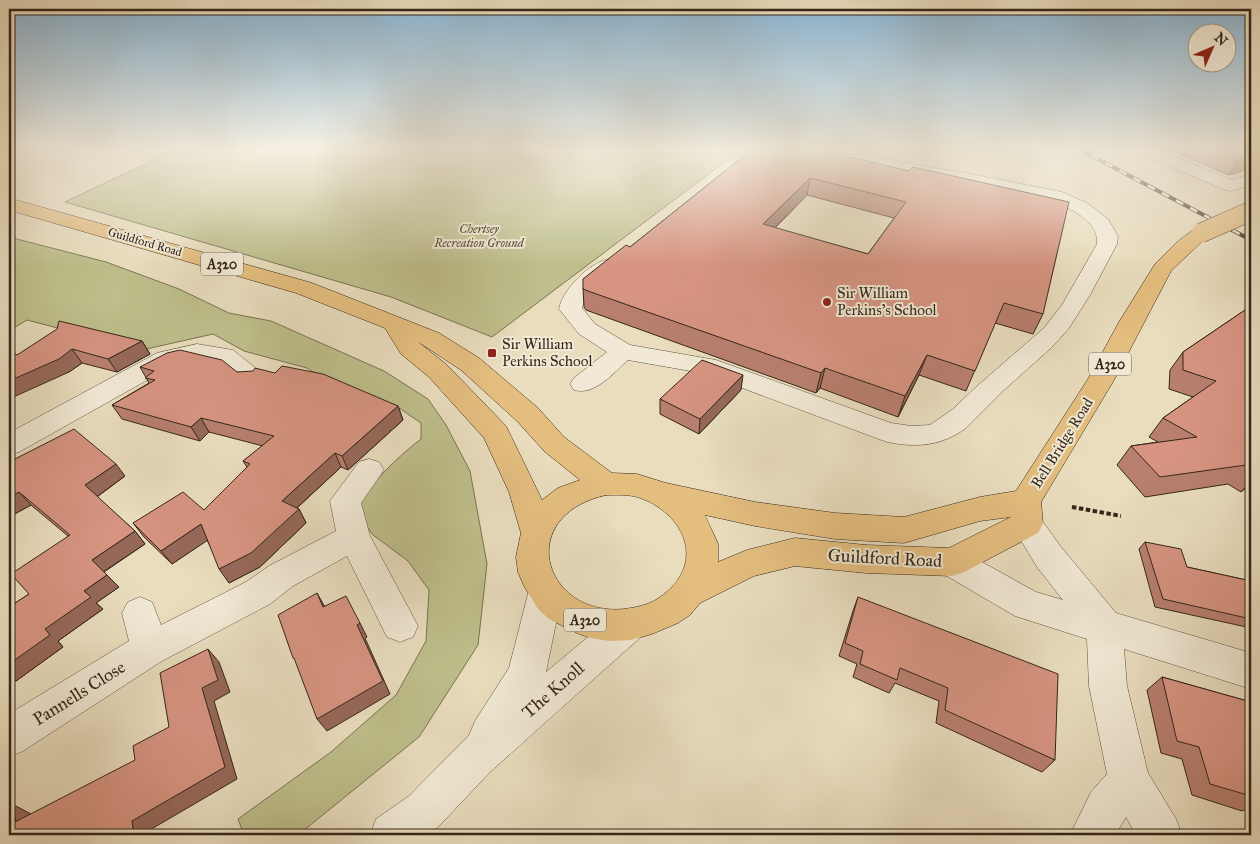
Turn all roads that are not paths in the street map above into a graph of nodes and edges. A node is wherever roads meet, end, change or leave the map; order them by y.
1 (1013, 187) edge
2 (9, 204) edge
3 (1251, 211) edge
4 (628, 250) edge
5 (392, 323) junction
6 (623, 351) junction
7 (250, 377) edge
8 (583, 384) dead end
9 (9, 445) edge
10 (369, 470) dead end
11 (606, 484) junction
12 (665, 495) junction
13 (1027, 513) junction
14 (904, 530) joint
15 (536, 532) junction
16 (354, 537) junction
17 (952, 562) junction
18 (689, 592) junction
19 (545, 594) junction
20 (140, 613) dead end
21 (630, 624) junction
22 (400, 626) dead end
23 (1104, 626) junction
24 (149, 649) junction
25 (1251, 671) edge
26 (9, 736) edge
27 (475, 757) junction
28 (1129, 781) junction
29 (392, 835) edge
30 (1092, 835) edge
31 (1160, 835) edge

1 - 6 street
2 - 5 main road, Guildford Road / A320
3 - 13 main road, Bell Bridge Road / A320, bridge
4 - 6 street
5 - 11 main road, Guildford Road / A320
5 - 15 main road, A320
6 - 8 street
7 - 9 street
10 - 16 street
11 - 12 main road, A320
11 - 15 main road, A320
12 - 14 main road, Guildford Road / A320
12 - 18 main road, A320
13 - 14 main road, Bell Bridge Road / A320
13 - 17 main road, A320
13 - 23 street
15 - 19 main road, A320
16 - 22 street
16 - 24 street, Pannells Close
17 - 18 main road, Guildford Road / A320
17 - 23 street, Guildford Road
18 - 21 main road, A320
19 - 21 main road, A320
19 - 27 street, The Knoll
20 - 24 street
21 - 27 street, The Knoll
23 - 25 street, Guildford Road
23 - 28 street
24 - 26 street, Pannells Close
27 - 29 street, The Knoll
28 - 30 street
28 - 31 street

